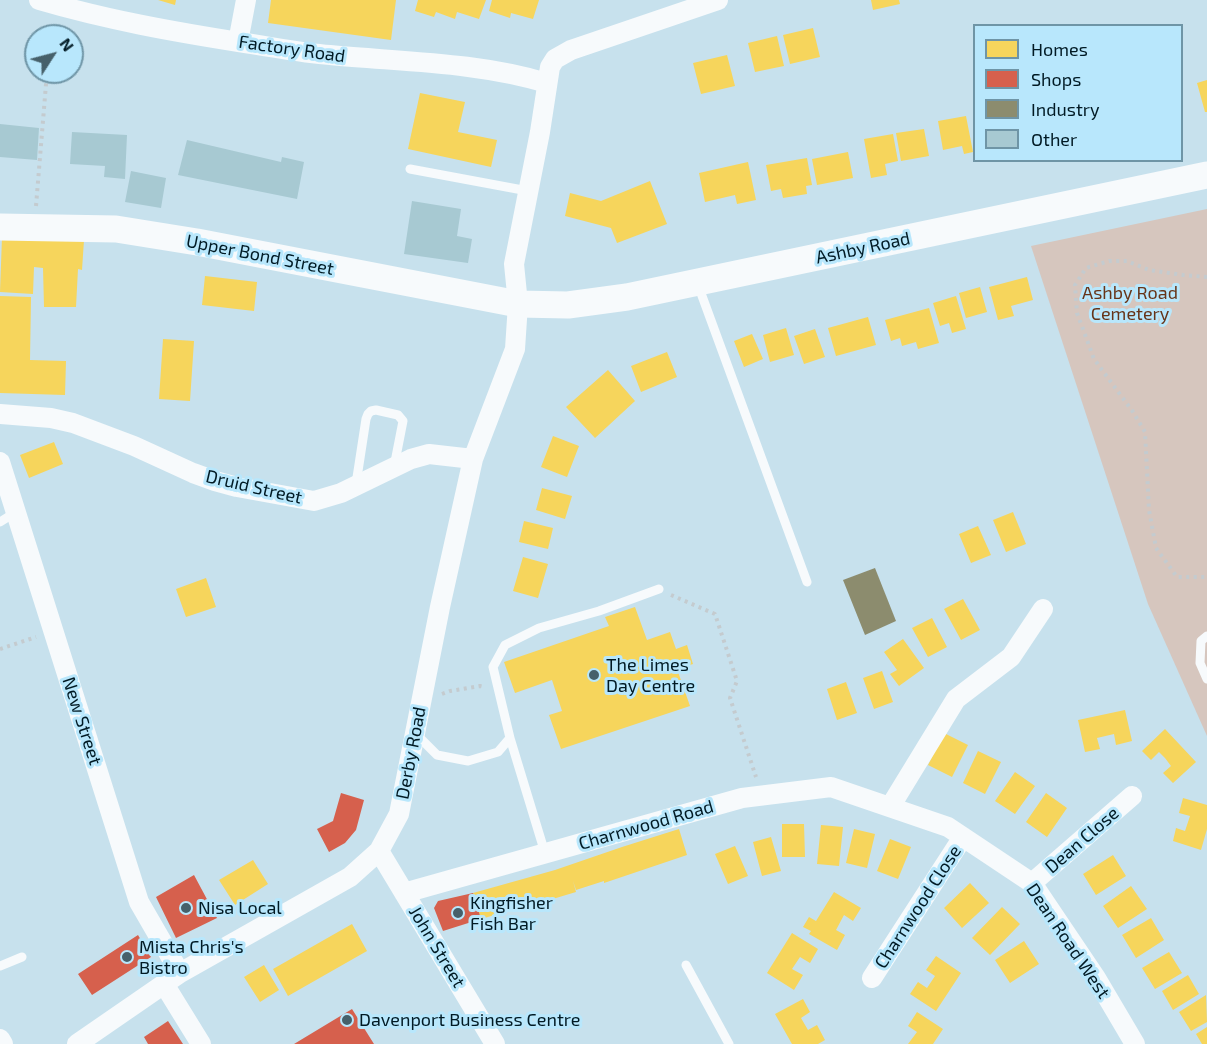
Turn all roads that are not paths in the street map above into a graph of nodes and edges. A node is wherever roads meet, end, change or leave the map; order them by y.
1 (39, 0) edge
2 (246, 0) edge
3 (718, 0) edge
4 (664, 9) edge
5 (238, 42) junction
6 (547, 83) junction
7 (410, 169) dead end
8 (1207, 175) edge
9 (528, 191) junction
10 (0, 227) edge
11 (697, 282) junction
12 (518, 304) junction
13 (0, 414) edge
14 (473, 459) junction
15 (0, 462) edge
16 (393, 468) junction
17 (356, 486) junction
18 (8, 517) edge
19 (807, 582) dead end
20 (659, 589) road end
21 (1043, 609) dead end
22 (1207, 636) edge
23 (1207, 679) edge
24 (415, 732) junction
25 (510, 738) junction
26 (1132, 796) dead end
27 (890, 807) junction
28 (963, 837) junction
29 (379, 851) junction
30 (545, 853) junction
31 (1032, 883) junction
32 (404, 893) junction
33 (22, 957) dead end
34 (686, 965) dead end
35 (0, 966) edge
36 (180, 973) junction
37 (872, 978) dead end
38 (164, 984) junction
39 (0, 1039) edge
40 (3, 1044) edge
41 (77, 1044) edge
42 (201, 1044) edge
43 (495, 1044) edge
44 (729, 1044) edge
45 (1135, 1044) edge

1 - 5 street, Factory Road
2 - 5 street
3 - 4 street, Derby Road
4 - 6 street, Derby Road
5 - 6 street, Factory Road
6 - 9 street, Derby Road
7 - 9 lane
8 - 11 main road, Ashby Road
9 - 12 street, Derby Road
10 - 12 main road, Upper Bond Street
11 - 12 main road, Ashby Road
11 - 19 lane
12 - 14 street, Derby Road
13 - 17 street, Druid Street
14 - 16 street, Druid Street
14 - 24 street, Derby Road
15 - 18 street, New Street
16 - 17 street, Druid Street
16 - 17 lane
18 - 36 street, New Street
20 - 25 lane
21 - 27 street
22 - 23 lane
24 - 25 lane
24 - 29 street, Derby Road
25 - 30 lane
26 - 31 street, Dean Close
27 - 28 street, Dean Road West
27 - 30 street, Charnwood Road
28 - 31 street, Dean Road West
28 - 37 street, Charnwood Close
29 - 32 street, John Street
29 - 36 street, Derby Road
30 - 32 street, Charnwood Road
31 - 45 street, Dean Road West
32 - 43 street, John Street
33 - 35 lane
34 - 44 lane
36 - 38 street, Derby Road
38 - 41 street, Derby Road
38 - 42 street
39 - 40 street

